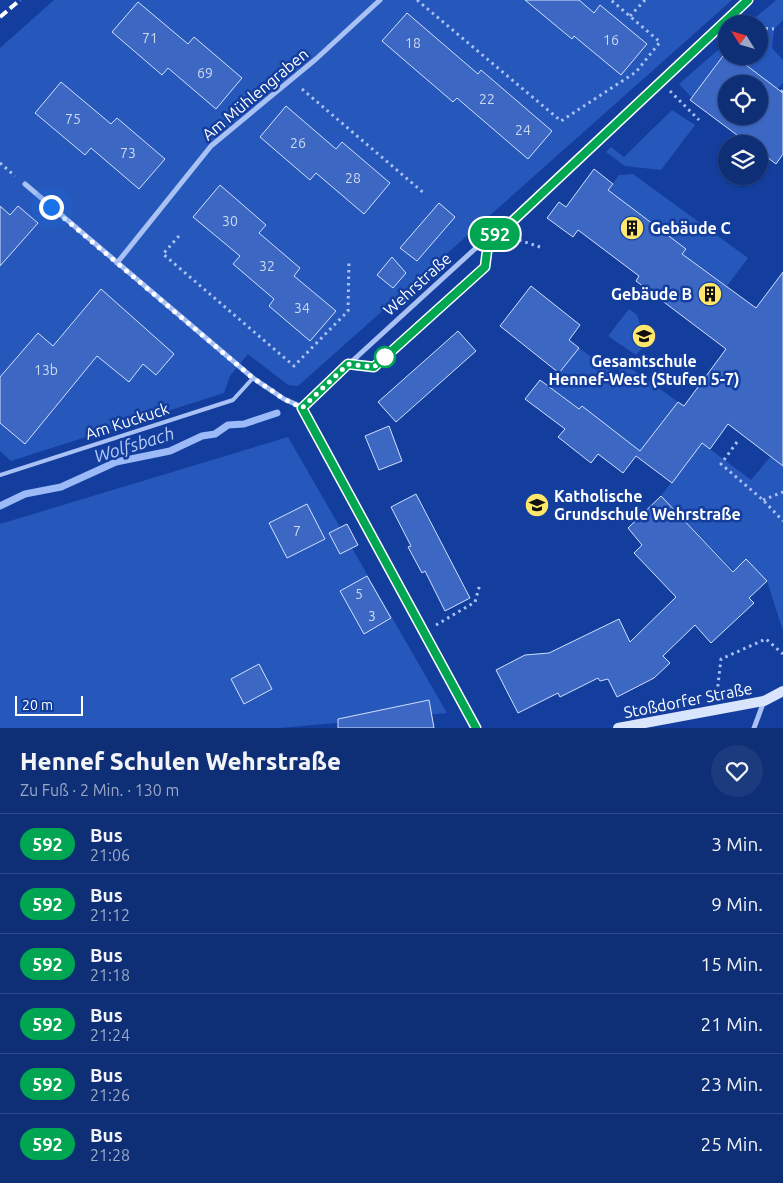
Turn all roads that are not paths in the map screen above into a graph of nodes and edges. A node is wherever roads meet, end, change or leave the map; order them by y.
1 (380, 0) edge
2 (748, 0) edge
3 (25, 184) road end
4 (489, 236) junction
5 (117, 263) junction
6 (348, 364) junction
7 (253, 378) junction
8 (302, 408) junction
9 (0, 475) edge
10 (783, 691) edge
11 (764, 701) junction
12 (476, 728) edge
13 (618, 728) edge
14 (754, 728) edge

1 - 5 street, Am Mühlengraben
2 - 4 street, Wehrstraße
3 - 5 street
4 - 6 street, Wehrstraße
4 - 6 lane
5 - 7 street
6 - 8 street, Wehrstraße
7 - 8 street
7 - 9 lane, Am Kuckuck
8 - 12 street
10 - 11 main road, Stoßdorfer Straße
11 - 13 main road, Stoßdorfer Straße
11 - 14 street

